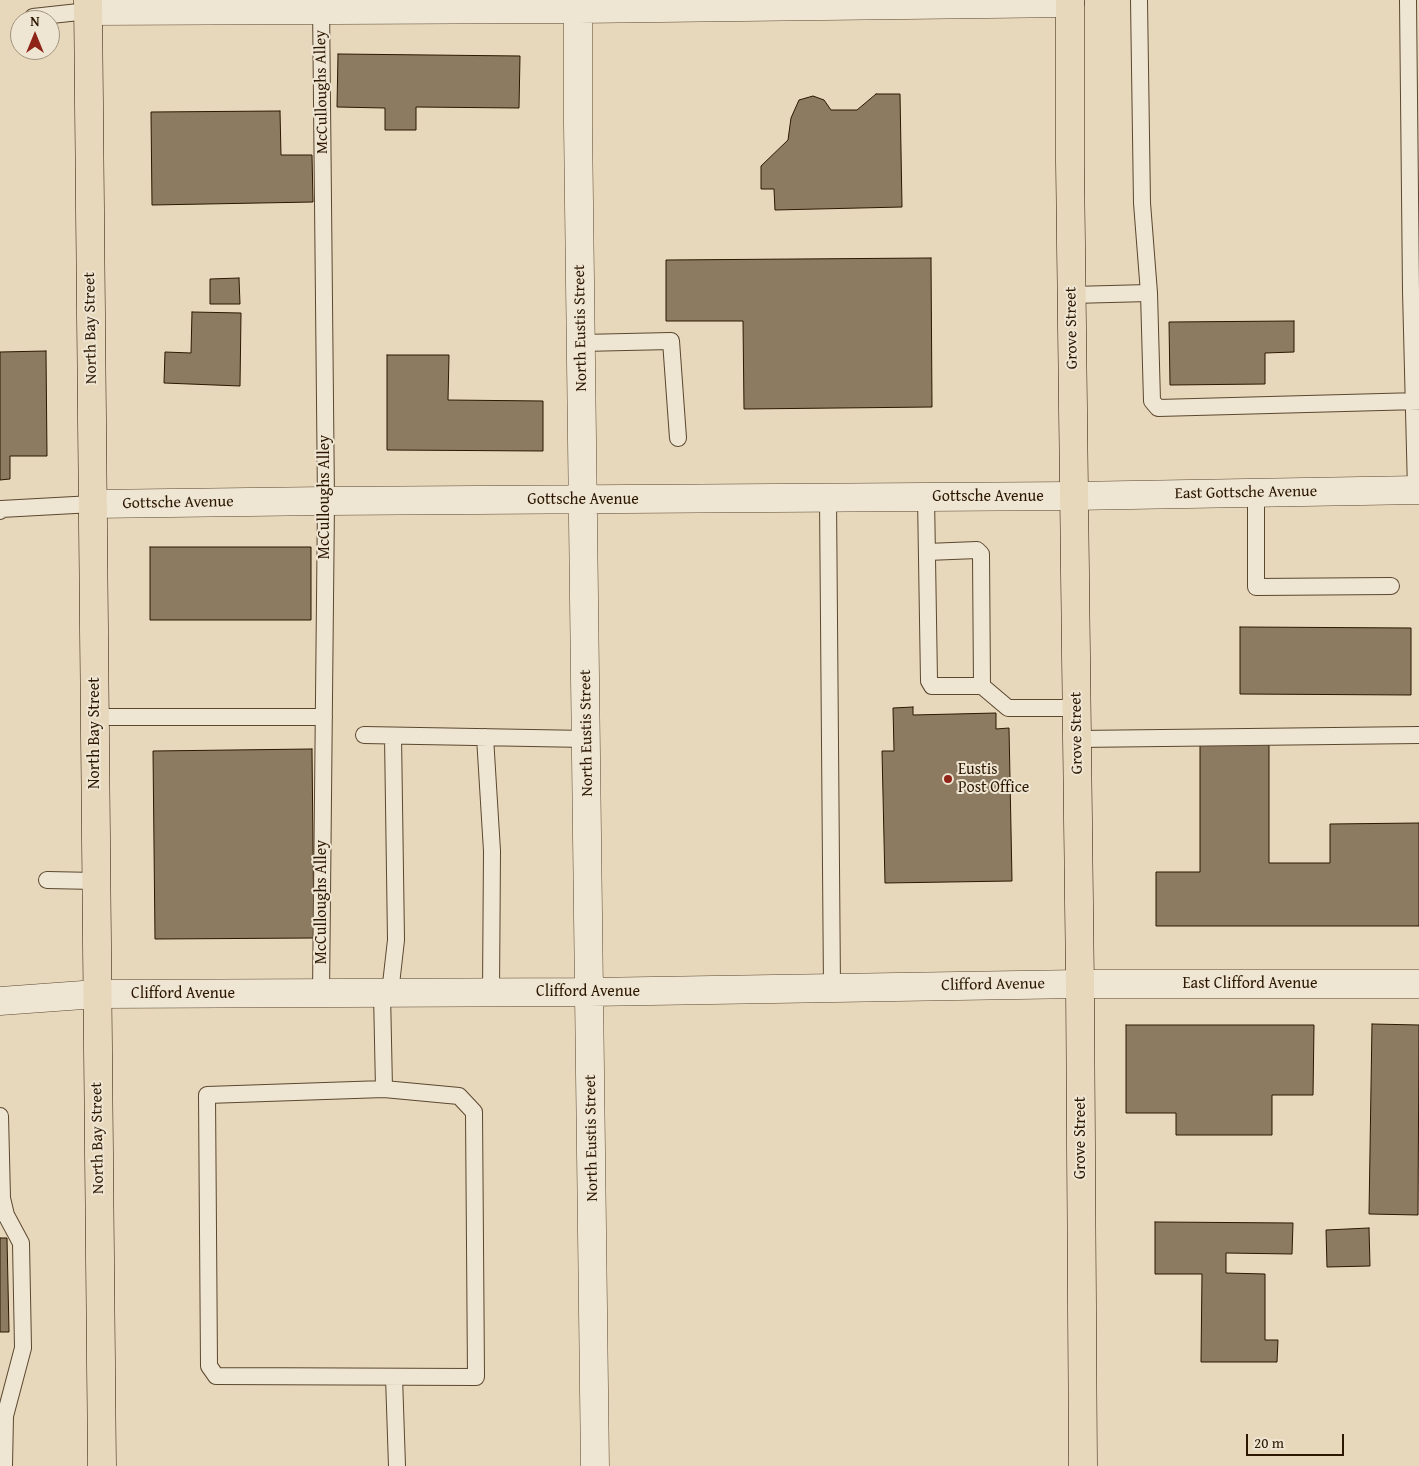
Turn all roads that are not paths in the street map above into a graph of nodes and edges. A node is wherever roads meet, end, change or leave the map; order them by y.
1 (1139, 0) edge
2 (1408, 0) edge
3 (1070, 2) edge
4 (321, 5) edge
5 (578, 5) edge
6 (88, 6) edge
7 (60, 12) edge
8 (1149, 293) junction
9 (1072, 295) junction
10 (581, 343) junction
11 (1416, 401) edge
12 (678, 438) dead end
13 (1418, 490) edge
14 (1256, 493) junction
15 (1073, 496) junction
16 (926, 497) junction
17 (828, 498) junction
18 (326, 500) junction
19 (584, 500) junction
20 (93, 504) junction
21 (0, 511) edge
22 (927, 552) junction
23 (1391, 586) dead end
24 (982, 686) junction
25 (1076, 708) junction
26 (324, 717) junction
27 (95, 718) junction
28 (364, 735) dead end
29 (1419, 735) edge
30 (393, 736) junction
31 (485, 738) junction
32 (587, 738) junction
33 (1077, 738) junction
34 (47, 880) dead end
35 (96, 881) junction
36 (1080, 984) junction
37 (1419, 984) edge
38 (832, 988) junction
39 (491, 992) junction
40 (590, 992) junction
41 (321, 993) junction
42 (386, 993) junction
43 (96, 994) junction
44 (0, 1001) edge
45 (384, 1089) junction
46 (0, 1116) edge
47 (394, 1377) junction
48 (4, 1466) edge
49 (102, 1466) edge
50 (397, 1466) edge
51 (595, 1466) edge
52 (1083, 1466) edge

1 - 8 lane
2 - 11 lane
3 - 5 street
3 - 9 main road, Grove Street
4 - 5 street
4 - 6 street
4 - 18 lane, McCulloughs Alley
5 - 10 street, North Eustis Street
6 - 7 lane
6 - 20 main road, North Bay Street
8 - 9 lane
8 - 11 lane
9 - 15 main road, Grove Street
10 - 12 lane
10 - 19 street, North Eustis Street
11 - 13 lane
13 - 14 street, East Gottsche Avenue
14 - 15 street, East Gottsche Avenue
14 - 23 lane
15 - 16 street, Gottsche Avenue
15 - 25 main road, Grove Street
16 - 17 street, Gottsche Avenue
16 - 22 lane
17 - 19 street, Gottsche Avenue
17 - 38 lane
18 - 19 street, Gottsche Avenue
18 - 20 street, Gottsche Avenue
18 - 26 lane, McCulloughs Alley
19 - 32 street, North Eustis Street
20 - 21 lane
20 - 27 main road, North Bay Street
22 - 24 lane
22 - 24 lane
24 - 25 lane
25 - 33 main road, Grove Street
26 - 27 lane
26 - 41 lane, McCulloughs Alley
27 - 35 main road, North Bay Street
28 - 30 lane
29 - 33 lane
30 - 31 lane
30 - 42 lane
31 - 32 lane
31 - 39 lane
32 - 40 street, North Eustis Street
33 - 36 main road, Grove Street
34 - 35 lane
35 - 43 main road, North Bay Street
36 - 37 street, East Clifford Avenue
36 - 38 street, Clifford Avenue
36 - 52 main road, Grove Street
38 - 40 street, Clifford Avenue
39 - 40 street, Clifford Avenue
39 - 42 street, Clifford Avenue
40 - 51 street, North Eustis Street
41 - 42 street, Clifford Avenue
41 - 43 street, Clifford Avenue
42 - 45 lane
43 - 44 street, Clifford Avenue
43 - 49 main road, North Bay Street
45 - 47 lane
45 - 47 lane
46 - 48 lane
47 - 50 lane

